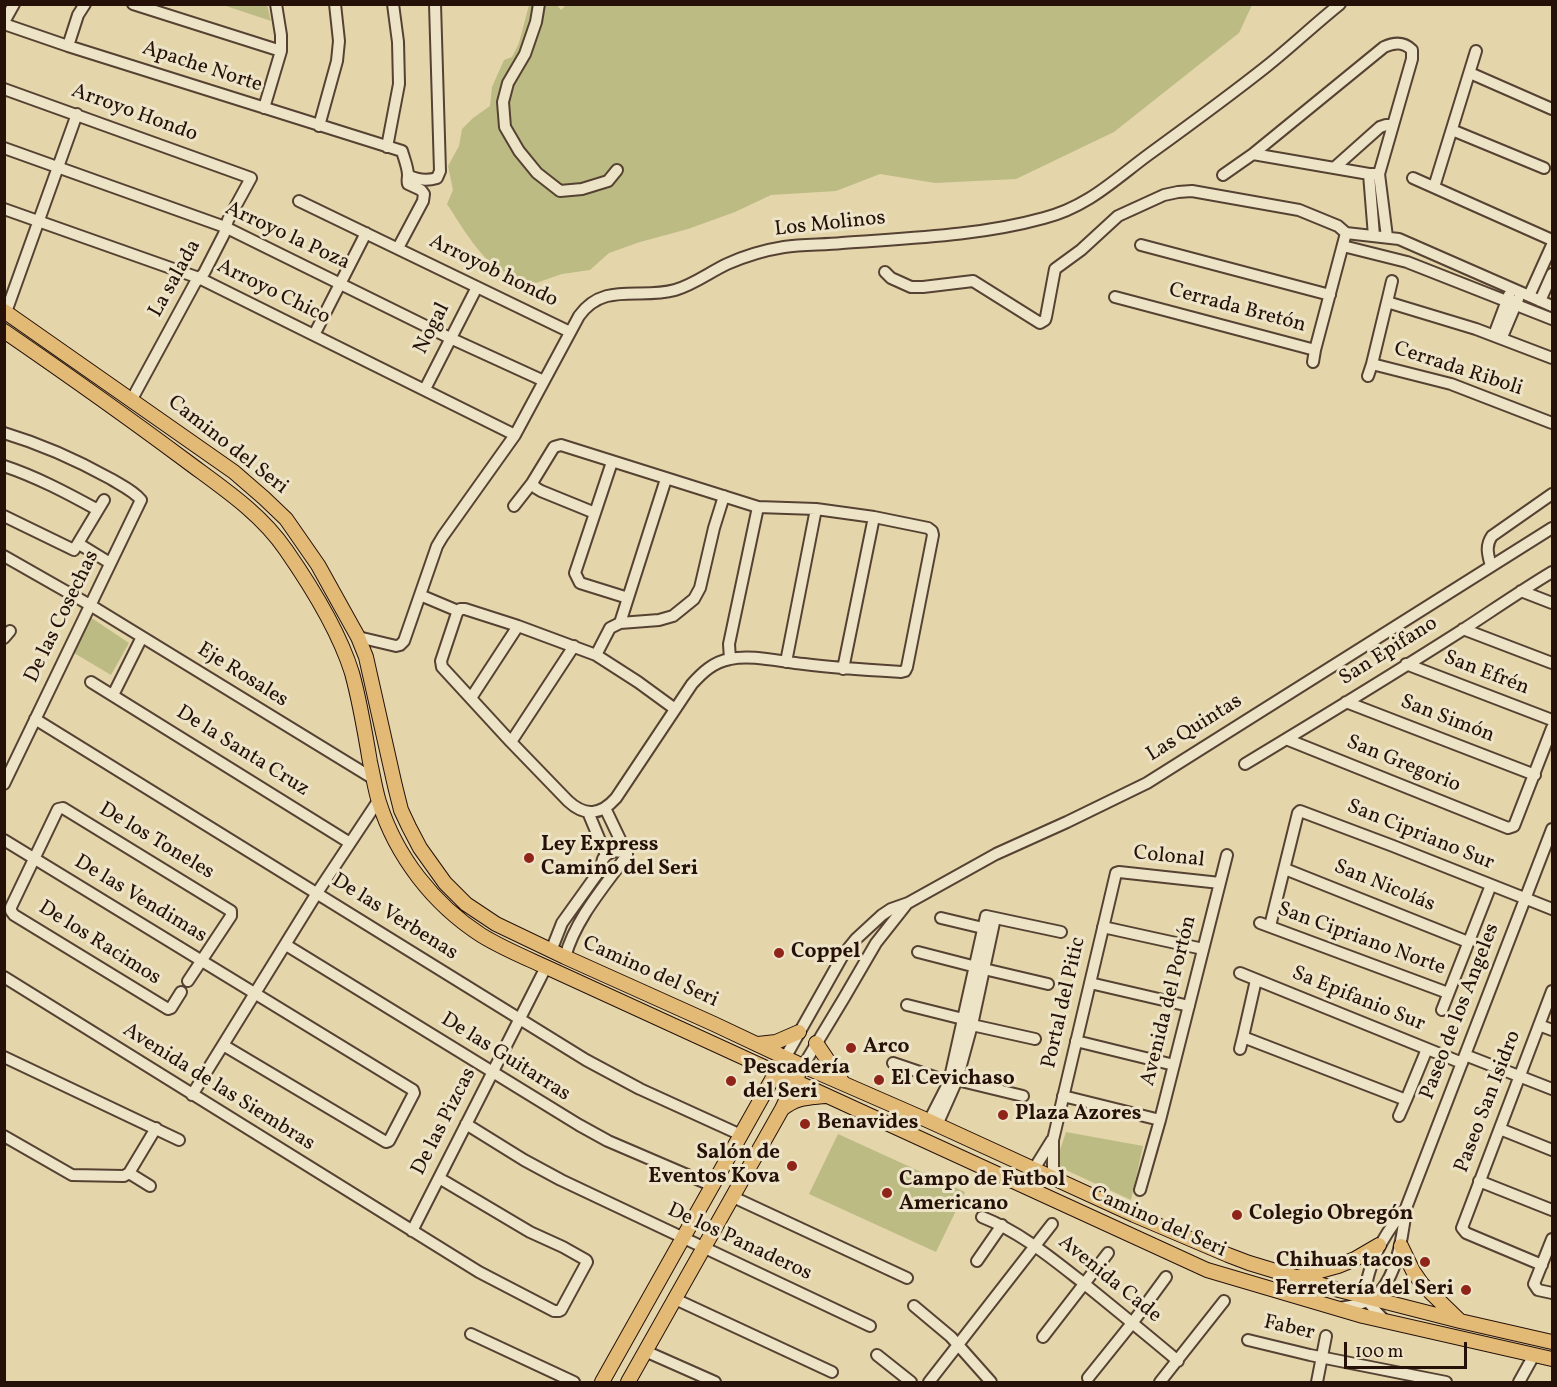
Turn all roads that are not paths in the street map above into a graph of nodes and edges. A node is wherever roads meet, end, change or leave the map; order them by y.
1 (14, 4) edge
2 (85, 4) edge
3 (133, 4) edge
4 (276, 4) edge
5 (334, 4) edge
6 (393, 4) edge
7 (435, 4) edge
8 (539, 4) edge
9 (1340, 4) edge
10 (150, 7) edge
11 (4, 23) edge
12 (68, 46) junction
13 (281, 51) junction
14 (1476, 51) dead end
15 (1470, 72) junction
16 (4, 89) edge
17 (264, 108) junction
18 (1552, 109) edge
19 (77, 114) junction
20 (1393, 125) junction
21 (319, 126) junction
22 (1452, 130) junction
23 (387, 147) junction
24 (4, 148) edge
25 (1253, 154) junction
26 (58, 167) junction
27 (1334, 168) junction
28 (1544, 168) dead end
29 (617, 170) dead end
30 (1374, 174) junction
31 (408, 175) junction
32 (1223, 175) dead end
33 (250, 177) joint
34 (1413, 178) dead end
35 (1434, 187) junction
36 (299, 201) dead end
37 (4, 209) edge
38 (38, 220) junction
39 (225, 227) junction
40 (366, 232) junction
41 (1346, 233) junction
42 (1374, 236) junction
43 (1390, 238) junction
44 (1552, 240) edge
45 (1141, 245) dead end
46 (1552, 245) edge
47 (1343, 246) junction
48 (398, 248) junction
49 (1389, 256) junction
50 (885, 272) dead end
51 (1552, 274) edge
52 (200, 278) junction
53 (1392, 281) dead end
54 (340, 284) junction
55 (477, 287) junction
56 (1520, 292) junction
57 (1330, 295) junction
58 (1115, 297) dead end
59 (1540, 301) junction
60 (1387, 302) junction
61 (1511, 302) junction
62 (1552, 306) edge
63 (5, 311) edge
64 (1552, 319) edge
65 (4, 331) edge
66 (570, 332) junction
67 (314, 335) junction
68 (1498, 336) junction
69 (450, 338) junction
70 (1315, 350) junction
71 (1552, 358) edge
72 (1313, 362) dead end
73 (1372, 364) junction
74 (1368, 376) dead end
75 (544, 381) junction
76 (424, 389) junction
77 (132, 399) junction
78 (1552, 423) edge
79 (4, 433) edge
80 (515, 435) junction
81 (612, 462) junction
82 (4, 466) edge
83 (666, 479) junction
84 (532, 483) junction
85 (1552, 494) edge
86 (724, 496) junction
87 (104, 500) dead end
88 (514, 506) dead end
89 (758, 507) junction
90 (816, 509) junction
91 (98, 510) junction
92 (595, 513) junction
93 (4, 516) edge
94 (874, 517) junction
95 (1552, 528) edge
96 (79, 544) junction
97 (4, 556) edge
98 (110, 563) junction
99 (1491, 566) junction
100 (1552, 572) edge
101 (1521, 591) junction
102 (420, 595) junction
103 (628, 598) junction
104 (1552, 603) edge
105 (90, 605) junction
106 (458, 611) junction
107 (621, 623) junction
108 (518, 626) junction
109 (1463, 629) junction
110 (142, 637) junction
111 (358, 638) junction
112 (574, 646) junction
113 (596, 655) junction
114 (729, 659) junction
115 (786, 662) junction
116 (1552, 663) edge
117 (1406, 664) junction
118 (843, 669) junction
119 (91, 682) dead end
120 (113, 695) junction
121 (471, 698) junction
122 (1346, 702) junction
123 (675, 709) junction
124 (35, 718) junction
125 (1552, 720) edge
126 (1552, 728) edge
127 (1286, 739) junction
128 (511, 742) junction
129 (1245, 764) dead end
130 (1534, 775) junction
131 (374, 779) junction
132 (4, 783) edge
133 (378, 801) junction
134 (605, 808) junction
135 (588, 812) junction
136 (1552, 829) edge
137 (4, 840) edge
138 (350, 843) junction
139 (606, 855) junction
140 (627, 855) junction
141 (1227, 855) dead end
142 (35, 858) junction
143 (1284, 869) junction
144 (600, 870) junction
145 (1115, 874) joint
146 (610, 878) junction
147 (1220, 883) junction
148 (1491, 885) junction
149 (317, 893) junction
150 (1526, 899) junction
151 (908, 903) junction
152 (575, 904) junction
153 (1552, 909) edge
154 (586, 911) junction
155 (991, 917) junction
156 (941, 918) dead end
157 (1103, 927) junction
158 (983, 928) junction
159 (1061, 932) dead end
160 (1468, 942) junction
161 (286, 945) junction
162 (1203, 949) junction
163 (551, 951) junction
164 (918, 952) dead end
165 (565, 957) junction
166 (202, 960) junction
167 (546, 968) junction
168 (979, 968) junction
169 (1240, 973) dead end
170 (4, 977) edge
171 (1256, 980) junction
172 (188, 981) dead end
173 (1090, 983) junction
174 (1048, 984) dead end
175 (1552, 991) edge
176 (181, 992) dead end
177 (1448, 993) junction
178 (255, 994) junction
179 (907, 1005) dead end
180 (1189, 1006) junction
181 (1442, 1010) dead end
182 (520, 1019) junction
183 (968, 1022) junction
184 (1539, 1025) junction
185 (1552, 1030) edge
186 (799, 1032) junction
187 (1242, 1037) junction
188 (1035, 1039) dead end
189 (1076, 1041) junction
190 (816, 1043) junction
191 (756, 1044) junction
192 (223, 1045) junction
193 (1240, 1049) dead end
194 (1427, 1049) junction
195 (4, 1057) edge
196 (785, 1058) junction
197 (1463, 1059) junction
198 (893, 1063) dead end
199 (1174, 1065) junction
200 (803, 1066) junction
201 (492, 1073) junction
202 (776, 1073) junction
203 (1519, 1076) junction
204 (795, 1081) junction
205 (953, 1081) junction
206 (844, 1084) junction
207 (1552, 1089) edge
208 (192, 1095) junction
209 (827, 1096) junction
210 (1023, 1096) dead end
211 (1063, 1096) junction
212 (1406, 1101) junction
213 (782, 1109) junction
214 (1399, 1116) dead end
215 (1160, 1120) junction
216 (933, 1123) junction
217 (466, 1124) junction
218 (156, 1128) junction
219 (1500, 1129) junction
220 (741, 1135) junction
221 (4, 1136) edge
222 (179, 1140) dead end
223 (1053, 1140) junction
224 (1552, 1150) edge
225 (1034, 1169) junction
226 (129, 1173) junction
227 (439, 1178) junction
228 (1053, 1178) junction
229 (1479, 1181) junction
230 (150, 1186) dead end
231 (713, 1186) junction
232 (1140, 1190) dead end
233 (733, 1197) junction
234 (1406, 1208) junction
235 (1552, 1210) edge
236 (982, 1217) dead end
237 (1052, 1224) dead end
238 (1002, 1225) junction
239 (1389, 1229) junction
240 (412, 1231) junction
241 (684, 1238) junction
242 (1552, 1239) edge
243 (1402, 1240) junction
244 (1379, 1245) junction
245 (1036, 1246) junction
246 (703, 1248) junction
247 (1108, 1253) dead end
248 (977, 1261) dead end
249 (1542, 1265) junction
250 (1166, 1277) dead end
251 (1297, 1277) junction
252 (907, 1278) dead end
253 (1084, 1284) junction
254 (1552, 1293) edge
255 (1369, 1298) junction
256 (675, 1299) junction
257 (1224, 1301) dead end
258 (914, 1306) dead end
259 (1337, 1309) junction
260 (1460, 1321) junction
261 (1133, 1322) junction
262 (1386, 1322) junction
263 (870, 1326) dead end
264 (471, 1334) dead end
265 (1326, 1336) dead end
266 (1043, 1337) dead end
267 (1248, 1340) dead end
268 (1552, 1342) edge
269 (957, 1345) junction
270 (645, 1351) junction
271 (877, 1355) dead end
272 (1534, 1355) junction
273 (1322, 1357) junction
274 (1552, 1359) edge
275 (1178, 1361) junction
276 (832, 1372) dead end
277 (1088, 1378) dead end
278 (574, 1383) edge
279 (602, 1383) edge
280 (628, 1383) edge
281 (715, 1383) edge
282 (911, 1383) edge
283 (929, 1383) edge
284 (991, 1383) edge
285 (1160, 1383) edge
286 (1317, 1383) edge
287 (1446, 1383) edge
288 (1520, 1383) edge

1 - 11 street
2 - 12 street
3 - 10 street
4 - 13 street
5 - 21 street
6 - 23 street
7 - 31 street
8 - 29 street
9 - 66 street, Los Molinos
10 - 13 street
11 - 12 street, Apache Norte
12 - 17 street, Apache Norte
13 - 17 street
14 - 15 street
15 - 18 street
15 - 22 street
16 - 19 street, Arroyo Hondo
17 - 21 street, Apache Norte
19 - 26 street
19 - 33 street, Arroyo Hondo
20 - 25 street
20 - 27 street
20 - 30 street
21 - 23 street, Apache Norte
22 - 28 street
22 - 35 street
23 - 31 street
24 - 26 street, Arroyo la Poza
25 - 27 street
25 - 32 street
26 - 38 street
26 - 39 street, Arroyo la Poza
27 - 30 street
30 - 42 street
30 - 43 street
31 - 48 street
33 - 39 street, La salada
34 - 35 street
35 - 44 street
36 - 40 street
37 - 38 street, Arroyo Chico
38 - 52 street, Arroyo Chico
38 - 63 street
39 - 52 street, La salada
39 - 54 street, Arroyo la Poza
40 - 48 street
40 - 54 street
41 - 42 street
41 - 47 street, Cerrada Bretón
41 - 50 street
42 - 43 street
43 - 49 street
43 - 56 street
45 - 57 street
46 - 56 street
47 - 49 street
47 - 57 street, Cerrada Bretón
48 - 55 street, Arroyob hondo
49 - 61 street
51 - 59 street
52 - 67 street, Arroyo Chico
52 - 77 street, La salada
53 - 60 street
54 - 67 street
54 - 69 street, Arroyo la Poza
55 - 66 street, Arroyob hondo
55 - 69 street, Nogal
56 - 59 street
56 - 61 street
57 - 70 street, Cerrada Bretón
58 - 70 street, Cerrada Bretón
59 - 62 street
60 - 68 street, Cerrada Riboli
60 - 73 street, Cerrada Riboli
61 - 64 street
61 - 68 street
63 - 77 main road, Camino del Seri
65 - 131 main road, Camino del Seri
66 - 75 street, Los Molinos
67 - 76 street, Arroyo Chico
68 - 71 street, Cerrada Riboli
69 - 75 street, Arroyo la Poza
69 - 76 street, Nogal
70 - 72 street
73 - 74 street
73 - 78 street, Cerrada Riboli
75 - 80 street, Los Molinos
76 - 80 street, Arroyo Chico
77 - 111 main road, Camino del Seri
79 - 98 street, De las Cosechas
80 - 102 street, Los Molinos
81 - 83 street
81 - 84 street
81 - 92 street
82 - 91 street
83 - 86 street
83 - 103 street
84 - 88 street
84 - 92 street
85 - 99 street
86 - 89 street
86 - 107 street
87 - 91 street
89 - 90 street
89 - 114 street
90 - 94 street
90 - 115 street
91 - 96 street
92 - 103 street
93 - 96 street
94 - 118 street
94 - 118 street
95 - 99 street, Las Quintas
96 - 98 street
97 - 105 street, Eje Rosales
98 - 105 street, De las Cosechas
99 - 151 street, Las Quintas
100 - 101 street, San Epifano
101 - 104 street
101 - 109 street, San Epifano
102 - 106 street
102 - 111 street, Los Molinos
103 - 107 street
105 - 110 street, Eje Rosales
105 - 124 street, De las Cosechas
106 - 108 street
106 - 121 street
107 - 113 street
108 - 112 street
108 - 121 street
109 - 116 street
109 - 117 street, San Epifano
110 - 120 street
110 - 131 street, Eje Rosales
111 - 163 main road, Camino del Seri
112 - 113 street
112 - 128 street
113 - 123 street
114 - 115 street
114 - 123 street
115 - 118 street
117 - 122 street, San Epifano
117 - 125 street, San Efrén
119 - 120 street, De la Santa Cruz
120 - 138 street, De la Santa Cruz
121 - 128 street
122 - 127 street, San Epifano
122 - 130 street, San Simón
123 - 134 street
124 - 132 street, De las Cosechas
124 - 149 street, De las Verbenas
126 - 130 street
127 - 129 street, San Epifano
127 - 130 street, San Gregorio
128 - 135 street
131 - 133 main road, Camino del Seri
133 - 138 street
133 - 167 main road, Camino del Seri
134 - 135 street
134 - 140 street
135 - 139 street
136 - 150 street, Paseo de los Angeles
137 - 142 street, De las Vendimas
138 - 149 street
139 - 140 street
139 - 144 street
140 - 146 street
141 - 147 street, Avenida del Portón
142 - 166 street, De las Vendimas
142 - 166 street, De los Toneles
142 - 176 street, De los Racimos
143 - 148 street, San Cipriano Sur
143 - 160 street, San Nicolás
143 - 177 street, San Cipriano Norte
144 - 146 street
144 - 152 street
145 - 147 street, Colonal
145 - 157 street, Portal del Pitic
146 - 154 street
147 - 162 street, Avenida del Portón
148 - 150 street, San Cipriano Sur
148 - 160 street
149 - 161 street
149 - 182 street, De las Verbenas
150 - 153 street, San Cipriano Sur
150 - 197 street, Paseo de los Angeles
151 - 186 street, Las Quintas
151 - 190 street, Las Quintas
152 - 154 street
152 - 163 street
154 - 165 street
155 - 158 street
155 - 159 street
155 - 168 street
156 - 158 street
157 - 162 street
157 - 173 street, Portal del Pitic
158 - 168 street
160 - 177 street
161 - 178 street
161 - 201 street, De las Guitarras
162 - 180 street, Avenida del Portón
163 - 165 main road, Camino del Seri
164 - 168 street
165 - 191 main road, Camino del Seri
166 - 172 street, De los Racimos
166 - 178 street, De las Vendimas
167 - 182 street, De las Pizcas
167 - 202 main road, Camino del Seri
168 - 174 street
168 - 183 street
169 - 171 street, Sa Epifanio Sur
170 - 208 street, Avenida de las Siembras
171 - 187 street
171 - 194 street, Sa Epifanio Sur
173 - 180 street
173 - 189 street, Portal del Pitic
175 - 184 street, Paseo San Isidro
177 - 181 street
178 - 192 street
178 - 192 street
179 - 183 street
180 - 199 street, Avenida del Portón
182 - 201 street, De las Pizcas
182 - 220 street, De las Verbenas
183 - 188 street
183 - 205 street
184 - 185 street
184 - 203 street, Paseo San Isidro
186 - 191 main road
186 - 196 street, Las Quintas
187 - 193 street
187 - 212 street
189 - 199 street
189 - 211 street, Portal del Pitic
190 - 200 street, Las Quintas
190 - 206 main road
191 - 196 main road, Camino del Seri
192 - 208 street
194 - 197 street, Sa Epifanio Sur
194 - 212 street
195 - 218 street
196 - 200 main road, Camino del Seri
196 - 202 main road
197 - 203 street, Sa Epifanio Sur
197 - 234 street, Paseo de los Angeles
198 - 205 street
199 - 215 street, Avenida del Portón
200 - 204 main road
200 - 206 main road, Camino del Seri
201 - 217 street, De las Pizcas
201 - 231 street, De las Guitarras
202 - 204 main road, Camino del Seri
202 - 220 main road
203 - 207 street, Sa Epifanio Sur
203 - 219 street, Paseo San Isidro
204 - 209 main road, Camino del Seri
204 - 213 main road
205 - 210 street
205 - 216 street
206 - 216 main road, Camino del Seri
208 - 240 street, Avenida de las Siembras
209 - 213 main road
209 - 259 main road, Camino del Seri
211 - 215 street
211 - 223 street, Portal del Pitic
212 - 214 street
213 - 233 main road
215 - 232 street, Avenida del Portón
216 - 225 main road, Camino del Seri
217 - 227 street, De las Pizcas
217 - 241 street, De los Panaderos
218 - 222 street
218 - 226 street
219 - 224 street
219 - 229 street, Paseo San Isidro
220 - 231 main road
221 - 226 street
223 - 225 street, Portal del Pitic
223 - 228 street, Portal del Pitic
225 - 228 main road, Camino del Seri
226 - 230 street
227 - 240 street, De las Pizcas
227 - 240 street, Avenida de las Siembras
228 - 251 main road, Camino del Seri
229 - 235 street
229 - 249 street, Paseo San Isidro
231 - 241 main road
233 - 246 main road
233 - 252 street
234 - 239 street
234 - 243 street
236 - 238 street, Avenida Cade
237 - 245 street
238 - 245 street, Avenida Cade
238 - 248 street
239 - 243 street
239 - 244 street
241 - 246 street, De los Panaderos
241 - 279 main road
242 - 249 street
243 - 255 street
243 - 260 main road
244 - 251 main road
244 - 255 street
245 - 253 street, Avenida Cade
245 - 269 street
246 - 256 main road
246 - 263 street, De los Panaderos
247 - 253 street
249 - 254 street
250 - 261 street
251 - 255 main road, Camino del Seri
253 - 261 street, Avenida Cade
253 - 266 street
255 - 259 street
255 - 260 main road, Camino del Seri
255 - 262 street
256 - 270 main road
256 - 276 street
257 - 275 street
258 - 269 street
259 - 262 main road, Camino del Seri
260 - 268 main road, Camino del Seri
261 - 275 street, Avenida Cade
261 - 277 street
262 - 272 main road, Camino del Seri
264 - 278 street
265 - 273 street
267 - 273 street, Faber
269 - 283 street
269 - 284 street
270 - 280 main road
270 - 281 street
271 - 282 street
272 - 274 main road, Camino del Seri
272 - 288 street
273 - 286 street
273 - 287 street, Faber
275 - 285 street

